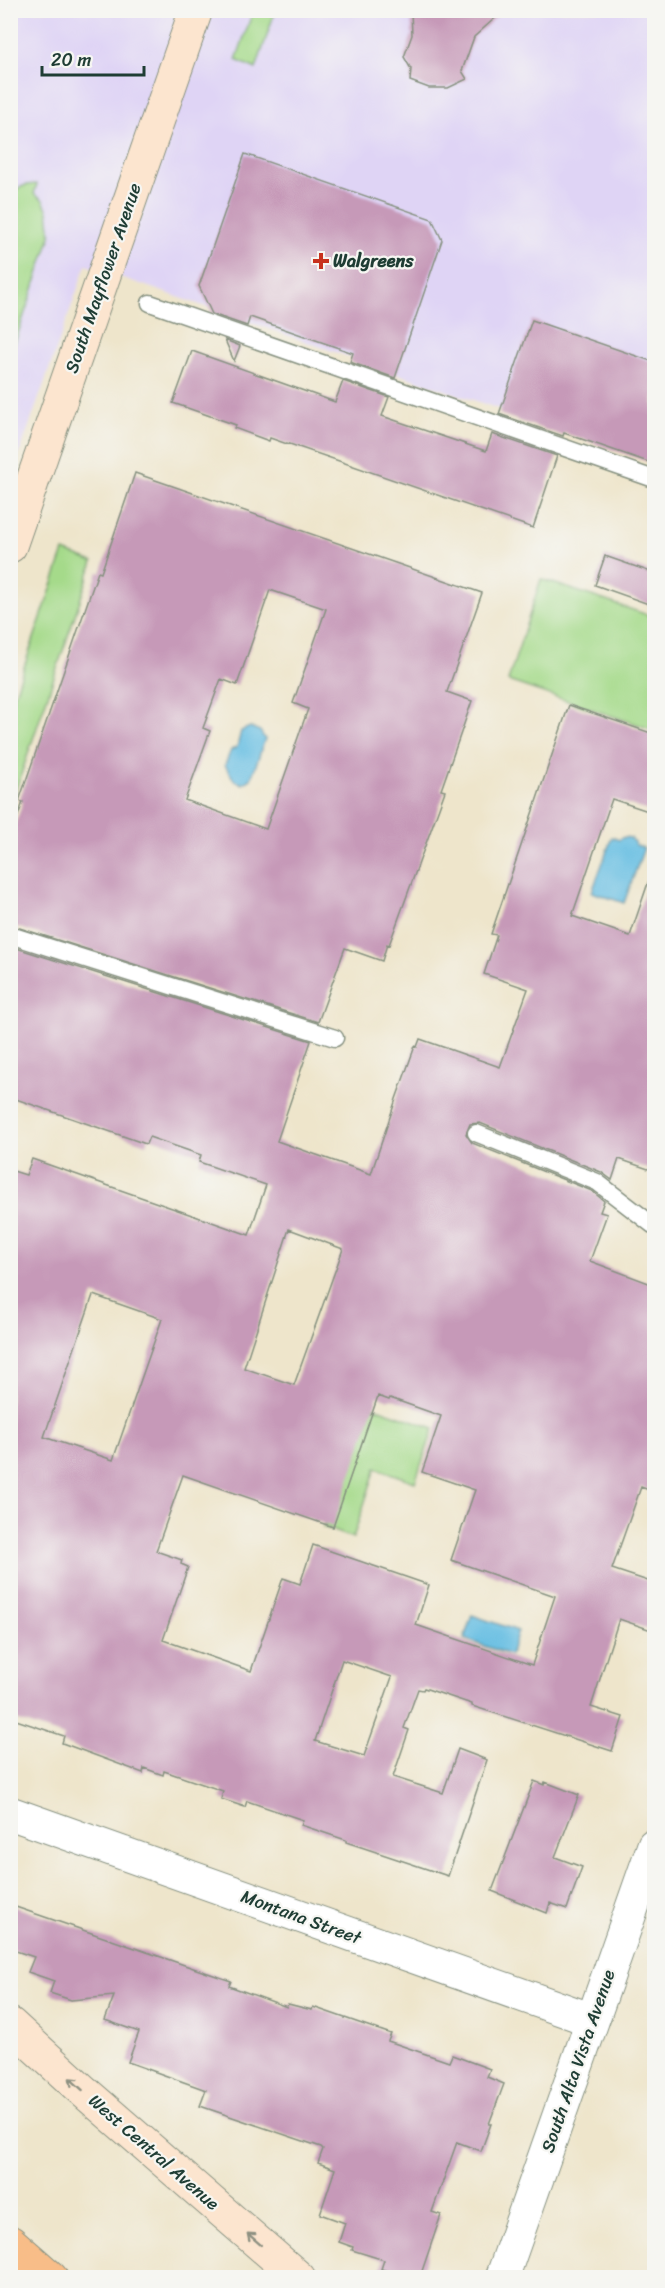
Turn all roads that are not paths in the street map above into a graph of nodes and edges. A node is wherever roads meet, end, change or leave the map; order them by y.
1 (196, 10) edge
2 (150, 303) dead end
3 (654, 479) edge
4 (10, 546) edge
5 (10, 935) edge
6 (334, 1038) dead end
7 (476, 1133) dead end
8 (654, 1226) edge
9 (10, 1813) edge
10 (654, 1845) edge
11 (592, 2020) junction
12 (10, 2024) edge
13 (10, 2242) edge
14 (51, 2277) edge
15 (299, 2277) edge
16 (502, 2277) edge

1 - 4 street, South Mayflower Avenue
2 - 3 lane
5 - 6 lane
7 - 8 lane
9 - 11 street, Montana Street
10 - 11 street, South Alta Vista Avenue
11 - 16 street, South Alta Vista Avenue
15 -> 12 street, West Central Avenue
13 - 14 highway

